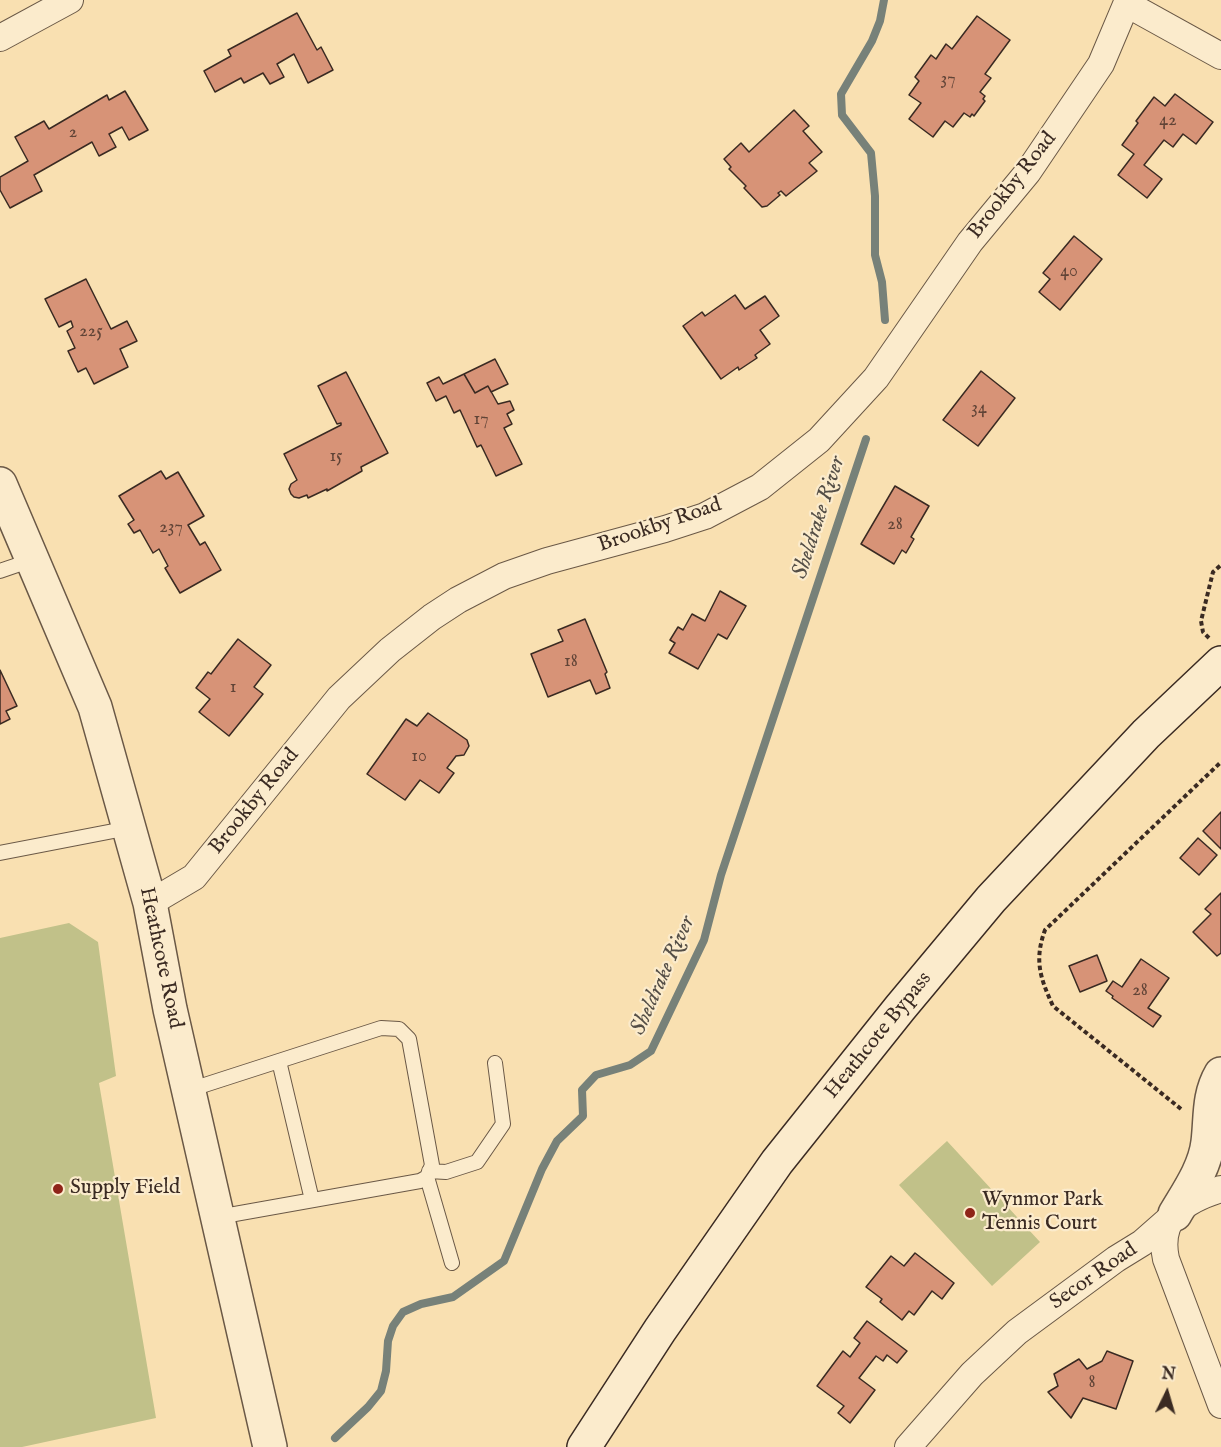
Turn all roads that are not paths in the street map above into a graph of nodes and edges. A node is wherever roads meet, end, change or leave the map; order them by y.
1 (70, 0) edge
2 (1127, 2) edge
3 (0, 38) edge
4 (1221, 56) edge
5 (0, 484) edge
6 (32, 560) junction
7 (0, 571) edge
8 (1218, 654) edge
9 (129, 828) junction
10 (0, 853) edge
11 (150, 903) junction
12 (279, 1061) junction
13 (495, 1063) dead end
14 (1221, 1074) edge
15 (189, 1090) junction
16 (428, 1174) junction
17 (1221, 1189) edge
18 (312, 1200) junction
19 (1175, 1214) junction
20 (218, 1217) junction
21 (452, 1263) dead end
22 (1221, 1405) edge
23 (270, 1447) edge
24 (584, 1447) edge
25 (908, 1447) edge

1 - 3 street
2 - 4 street
2 - 11 street, Brookby Road
5 - 6 street, Heathcote Road
6 - 7 lane
6 - 9 street, Heathcote Road
8 - 24 street, Heathcote Bypass
9 - 10 lane
9 - 11 street, Heathcote Road
11 - 15 street, Heathcote Road
12 - 15 lane
12 - 16 lane
12 - 18 lane
13 - 16 lane
14 - 19 street, Secor Road
15 - 20 street, Heathcote Road
16 - 18 lane
16 - 21 lane
17 - 19 street
18 - 20 lane
19 - 22 street
19 - 25 street, Secor Road
20 - 23 street, Heathcote Road

